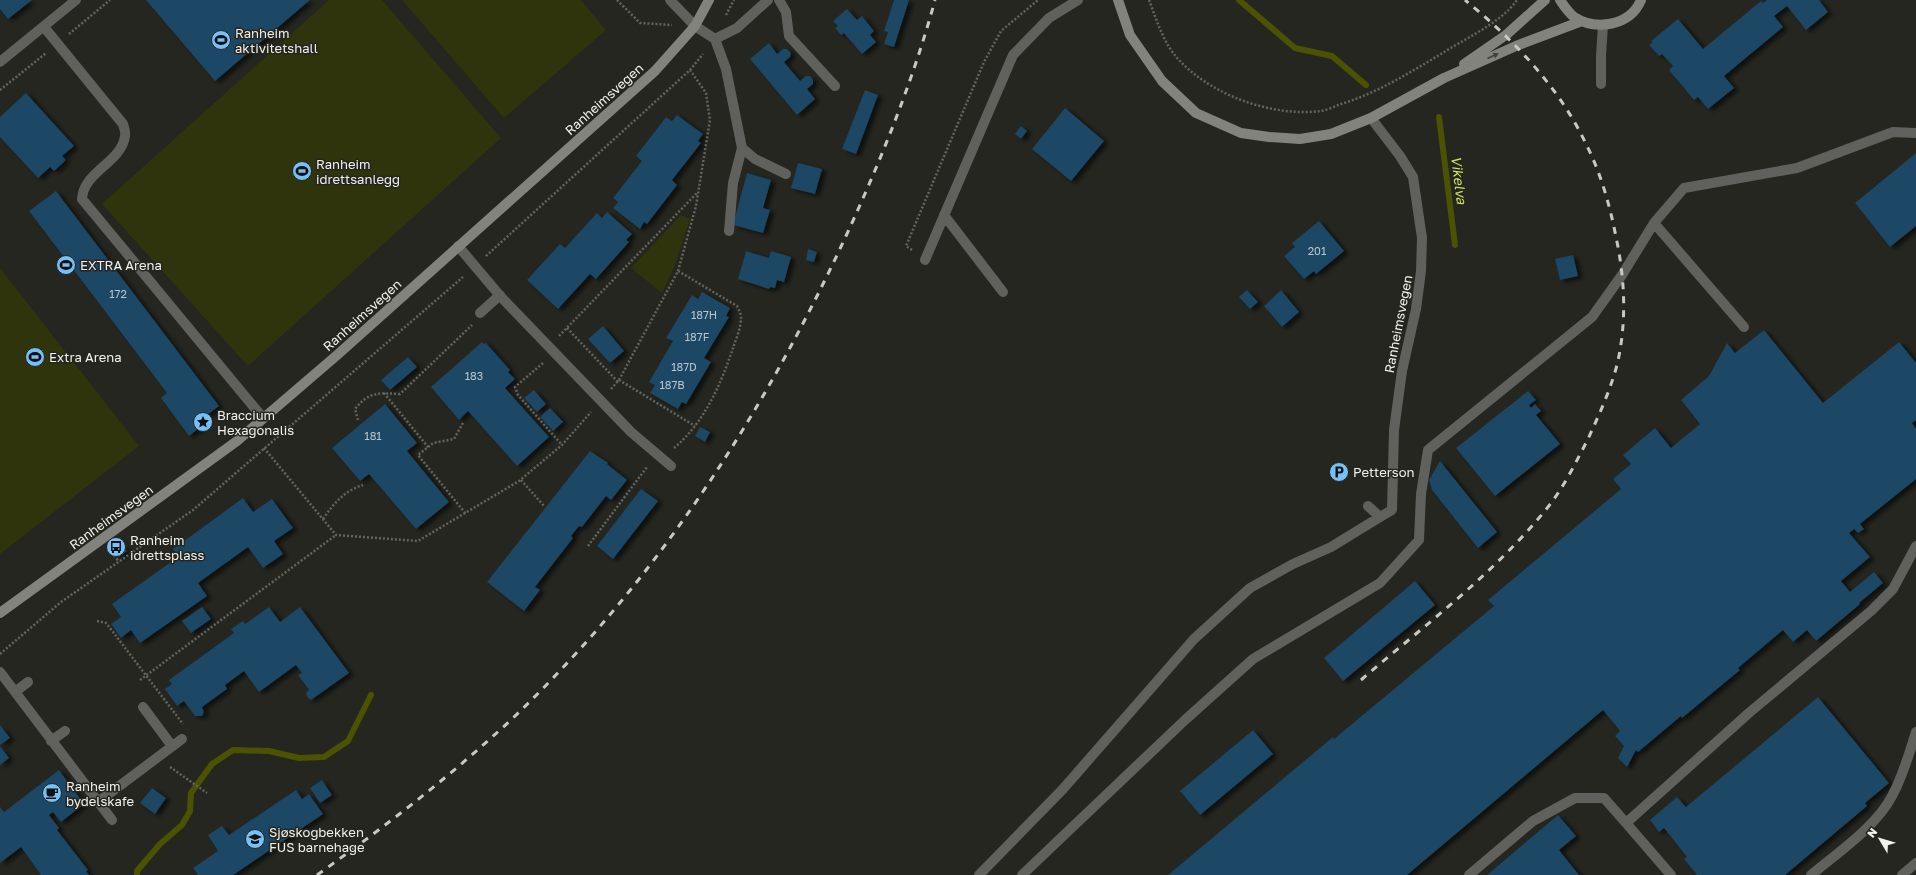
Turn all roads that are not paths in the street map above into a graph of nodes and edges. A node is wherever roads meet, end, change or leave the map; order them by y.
1 (76, 0) edge
2 (670, 0) edge
3 (709, 0) edge
4 (768, 0) edge
5 (779, 0) edge
6 (1078, 0) edge
7 (1118, 0) edge
8 (1545, 0) edge
9 (1560, 0) edge
10 (1641, 0) edge
11 (1582, 21) junction
12 (1603, 25) junction
13 (695, 26) junction
14 (44, 27) junction
15 (715, 39) junction
16 (0, 62) edge
17 (1444, 78) junction
18 (1601, 84) dead end
19 (835, 86) dead end
20 (1375, 116) junction
21 (1916, 133) edge
22 (742, 148) junction
23 (786, 174) dead end
24 (944, 215) junction
25 (1654, 223) junction
26 (729, 231) dead end
27 (458, 246) junction
28 (925, 260) road end
29 (1003, 292) dead end
30 (500, 295) junction
31 (480, 314) dead end
32 (1744, 327) dead end
33 (263, 418) junction
34 (671, 466) dead end
35 (1368, 506) dead end
36 (1380, 517) junction
37 (1916, 546) edge
38 (0, 613) edge
39 (0, 672) edge
40 (28, 682) dead end
41 (15, 692) junction
42 (143, 708) dead end
43 (65, 731) dead end
44 (1916, 732) edge
45 (182, 739) dead end
46 (52, 741) junction
47 (172, 746) junction
48 (98, 802) junction
49 (112, 820) dead end
50 (1626, 823) junction
51 (1914, 868) edge
52 (1669, 874) edge
53 (979, 875) edge
54 (1022, 875) edge
55 (1469, 875) edge
56 (1811, 875) edge
57 (1902, 875) edge

1 - 14 street
2 - 13 street
3 - 13 street, Ranheimsvegen
4 - 15 street
5 - 19 street
6 - 24 street
7 - 20 street
8 - 17 street
9 - 11 street
10 - 12 street
11 - 12 street
17 -> 11 street
12 - 18 street
13 - 15 street
13 - 27 street, Ranheimsvegen
14 - 16 street
14 - 33 street
15 - 22 street
17 - 20 street
20 - 36 street, Ranheimsvegen
21 - 25 street
22 - 23 street
22 - 26 street
24 - 28 street
24 - 29 street
25 - 32 street
25 - 54 street
27 - 30 street
27 - 33 street, Ranheimsvegen
30 - 31 street
30 - 34 street
33 - 38 street, Ranheimsvegen
35 - 36 street
36 - 53 street
37 - 50 street
39 - 41 street
40 - 41 street
41 - 46 street
42 - 47 street
43 - 46 street
44 - 56 street
45 - 47 street
46 - 48 street
47 - 48 street
48 - 49 street
50 - 52 street
50 - 55 street
51 - 57 street

